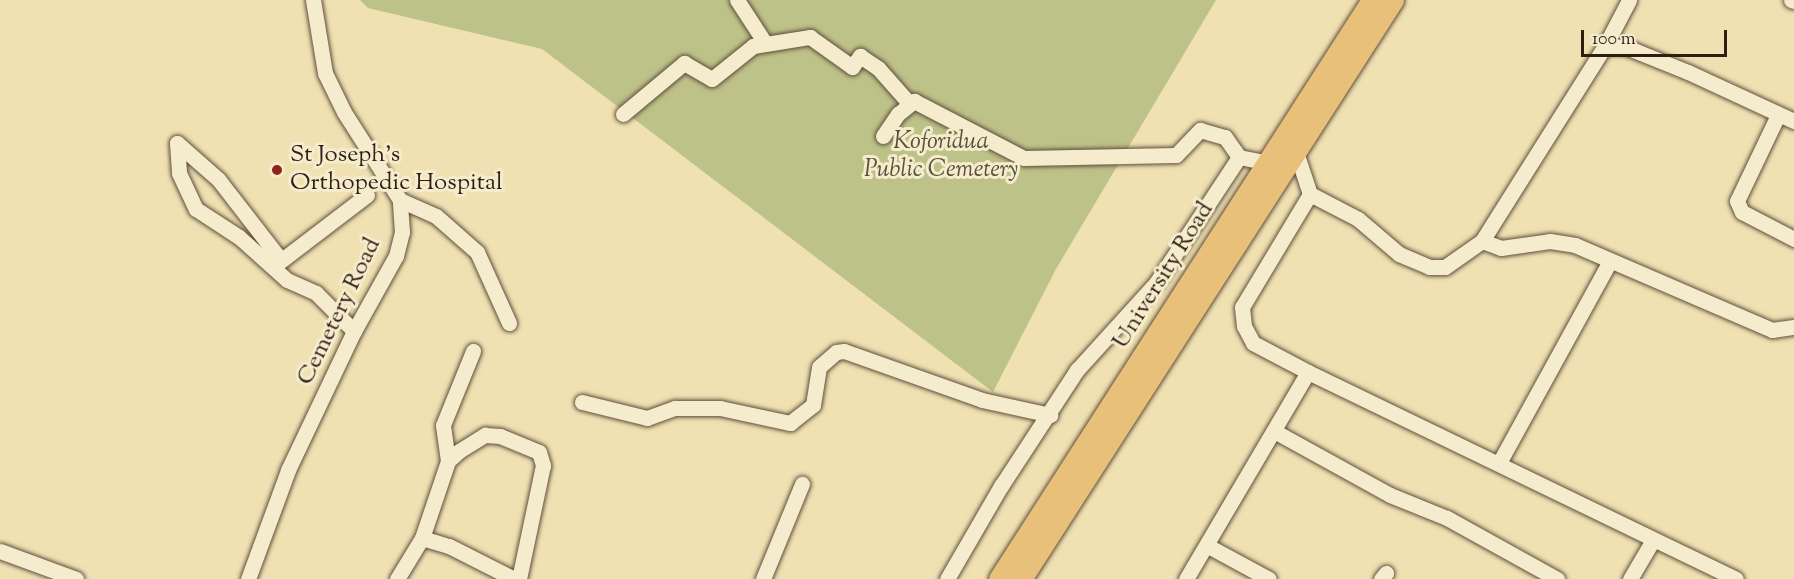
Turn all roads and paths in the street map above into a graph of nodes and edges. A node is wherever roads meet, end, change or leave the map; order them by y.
1 (313, 0) edge
2 (737, 0) edge
3 (1372, 0) edge
4 (1393, 0) edge
5 (1629, 0) edge
6 (765, 43) junction
7 (1605, 46) junction
8 (909, 103) junction
9 (623, 114) dead end
10 (1778, 115) junction
11 (1794, 121) edge
12 (883, 136) dead end
13 (1297, 155) junction
14 (1239, 157) junction
15 (1264, 162) junction
16 (1310, 194) junction
17 (367, 195) dead end
18 (400, 200) junction
19 (1794, 239) edge
20 (1482, 241) junction
21 (1610, 261) junction
22 (274, 266) junction
23 (510, 323) dead end
24 (1794, 327) edge
25 (354, 331) junction
26 (473, 351) dead end
27 (1308, 372) junction
28 (582, 402) dead end
29 (1050, 415) junction
30 (1274, 431) junction
31 (448, 461) junction
32 (1499, 463) junction
33 (802, 484) dead end
34 (422, 538) junction
35 (1653, 540) junction
36 (1208, 546) junction
37 (0, 551) edge
38 (76, 579) edge
39 (248, 579) edge
40 (397, 579) edge
41 (514, 579) edge
42 (519, 579) edge
43 (763, 579) edge
44 (946, 579) edge
45 (999, 579) edge
46 (1021, 579) edge
47 (1186, 579) edge
48 (1269, 579) edge
49 (1557, 579) edge
50 (1630, 579) edge
51 (1736, 579) edge

1 - 18 street, Cemetery Road
2 - 6 street
3 - 15 highway, University Road
4 - 13 highway, University Road
5 - 7 street
6 - 8 street
6 - 9 street
7 - 10 street
7 - 20 street
8 - 12 street
8 - 14 street
10 - 11 street
10 - 19 street
13 - 16 street
13 - 46 highway, University Road
14 - 15 street
14 - 29 street
15 - 45 highway, University Road
16 - 20 street
16 - 27 street
17 - 22 street
18 - 23 street
18 - 25 street, Cemetery Road
20 - 21 street
21 - 24 street
21 - 32 street
22 - 22 street
22 - 25 street
25 - 39 street, Cemetery Road
26 - 31 street
27 - 30 street
27 - 32 street
28 - 29 street
29 - 44 street
30 - 36 street
30 - 49 street
31 - 34 street
31 - 42 street
32 - 35 street
33 - 43 street
34 - 40 street
34 - 41 street
35 - 50 street
35 - 51 street
36 - 47 street
36 - 48 street
37 - 38 street

